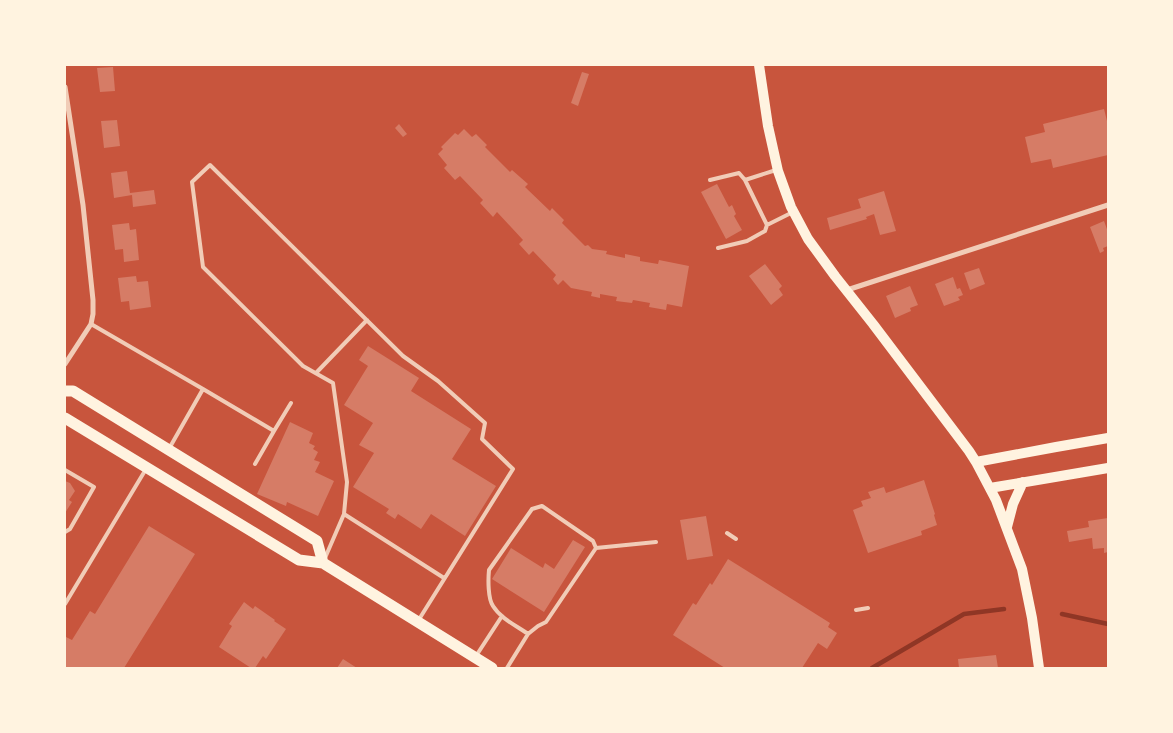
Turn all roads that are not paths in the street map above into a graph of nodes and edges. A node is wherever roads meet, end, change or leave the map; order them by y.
1 (759, 65) edge
2 (65, 87) edge
3 (778, 169) junction
4 (710, 180) dead end
5 (745, 180) junction
6 (1108, 205) edge
7 (794, 211) junction
8 (767, 225) junction
9 (718, 248) dead end
10 (846, 290) junction
11 (367, 320) junction
12 (91, 324) junction
13 (65, 364) edge
14 (316, 373) junction
15 (203, 389) junction
16 (65, 392) edge
17 (291, 403) dead end
18 (65, 418) edge
19 (274, 431) junction
20 (1108, 438) edge
21 (168, 449) junction
22 (976, 462) junction
23 (255, 464) dead end
24 (147, 467) junction
25 (1108, 468) edge
26 (65, 470) edge
27 (1023, 482) junction
28 (990, 488) junction
29 (344, 514) junction
30 (1007, 528) junction
31 (65, 532) edge
32 (727, 533) dead end
33 (736, 539) dead end
34 (656, 542) dead end
35 (596, 548) junction
36 (323, 563) junction
37 (444, 578) junction
38 (65, 604) edge
39 (868, 608) dead end
40 (856, 610) dead end
41 (502, 616) junction
42 (417, 622) junction
43 (528, 634) junction
44 (475, 657) junction
45 (492, 668) edge
46 (507, 668) edge
47 (1039, 668) edge

1 - 3 main road
2 - 12 street
3 - 5 lane
3 - 7 main road
4 - 5 lane
5 - 8 lane
6 - 10 street
7 - 8 lane
7 - 10 main road
8 - 9 lane
10 - 22 main road
11 - 14 lane
11 - 14 lane
11 - 37 lane
12 - 13 street
12 - 15 lane
14 - 29 lane
15 - 19 lane
15 - 21 lane
16 - 21 highway
17 - 19 lane
18 - 24 highway
19 - 23 lane
20 - 22 main road
21 - 36 highway
22 - 28 main road
24 - 36 highway
24 - 38 lane
25 - 27 main road
26 - 31 lane
27 - 28 main road
27 - 30 main road
28 - 30 main road
29 - 36 lane
29 - 37 lane
30 - 47 main road
32 - 33 lane
34 - 35 lane
35 - 41 lane
35 - 43 lane
36 - 42 highway
37 - 42 lane
39 - 40 lane
41 - 43 lane
41 - 44 lane
42 - 44 highway
43 - 46 lane
44 - 45 highway

